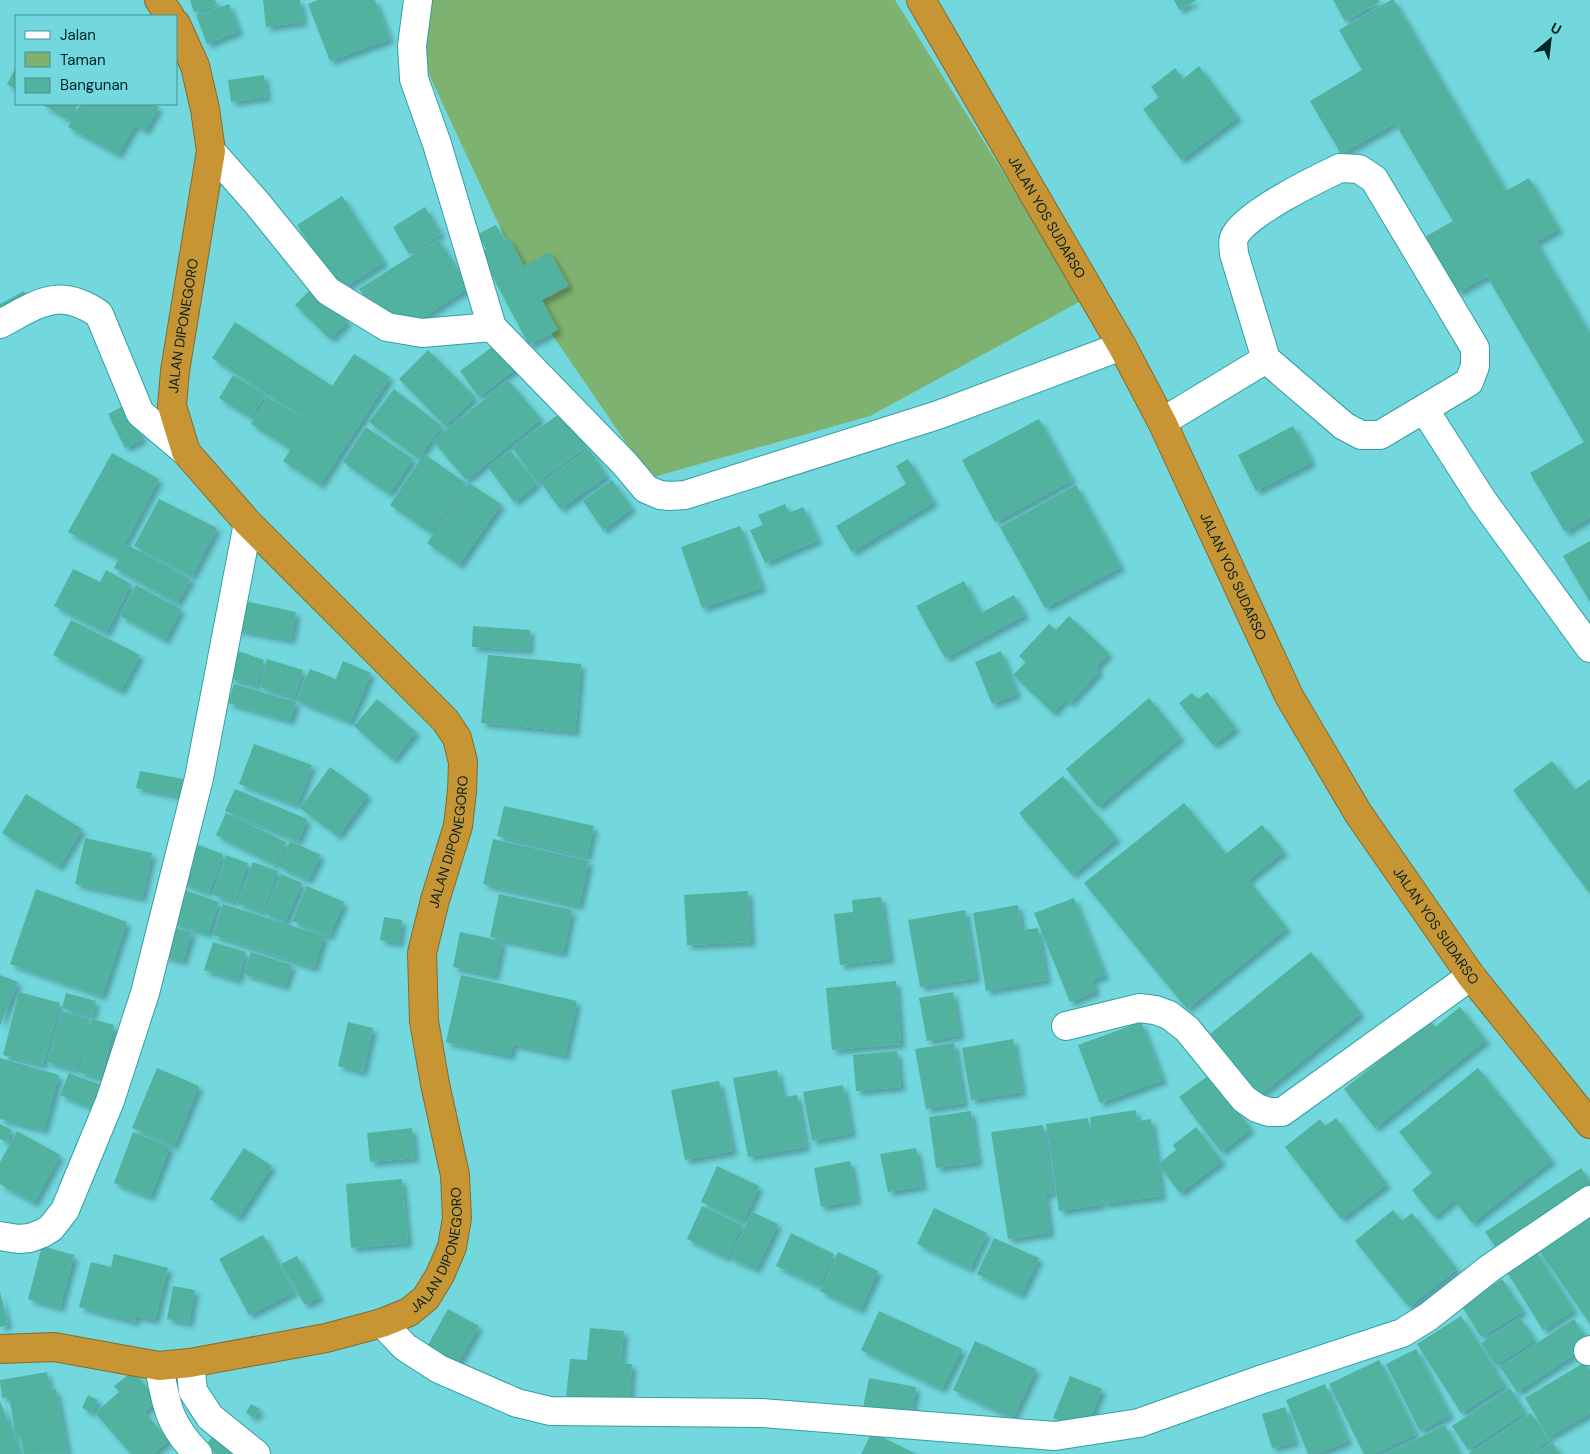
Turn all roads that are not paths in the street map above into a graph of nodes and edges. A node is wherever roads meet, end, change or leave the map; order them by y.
1 (159, 0) edge
2 (418, 0) edge
3 (921, 0) edge
4 (169, 15) edge
5 (178, 28) edge
6 (211, 151) junction
7 (0, 324) edge
8 (492, 327) junction
9 (1122, 346) junction
10 (1266, 359) junction
11 (1424, 409) junction
12 (1162, 422) junction
13 (186, 452) junction
14 (248, 523) junction
15 (1590, 648) edge
16 (1472, 976) junction
17 (1066, 1026) dead end
18 (1590, 1124) edge
19 (1590, 1200) edge
20 (0, 1236) edge
21 (382, 1323) junction
22 (0, 1349) edge
23 (190, 1363) junction
24 (159, 1366) junction
25 (198, 1454) edge
26 (256, 1454) edge

1 - 4 highway
2 - 8 street
3 - 9 highway, JALAN YOS SUDARSO
5 - 6 highway, JALAN DIPONEGORO
6 - 8 street
6 - 13 highway, JALAN DIPONEGORO
7 - 13 street
8 - 9 street
9 - 12 highway, JALAN YOS SUDARSO
10 - 11 street
10 - 11 street
10 - 12 street
11 - 15 street
12 - 16 highway, JALAN YOS SUDARSO
13 - 14 highway, JALAN DIPONEGORO
14 - 20 street
14 - 21 highway, JALAN DIPONEGORO
16 - 17 street
16 - 18 highway, JALAN YOS SUDARSO
19 - 21 street
21 - 23 highway, JALAN DIPONEGORO
22 - 24 highway, JALAN DIPONEGORO
23 - 24 highway, JALAN DIPONEGORO
23 - 26 street
24 - 25 street

